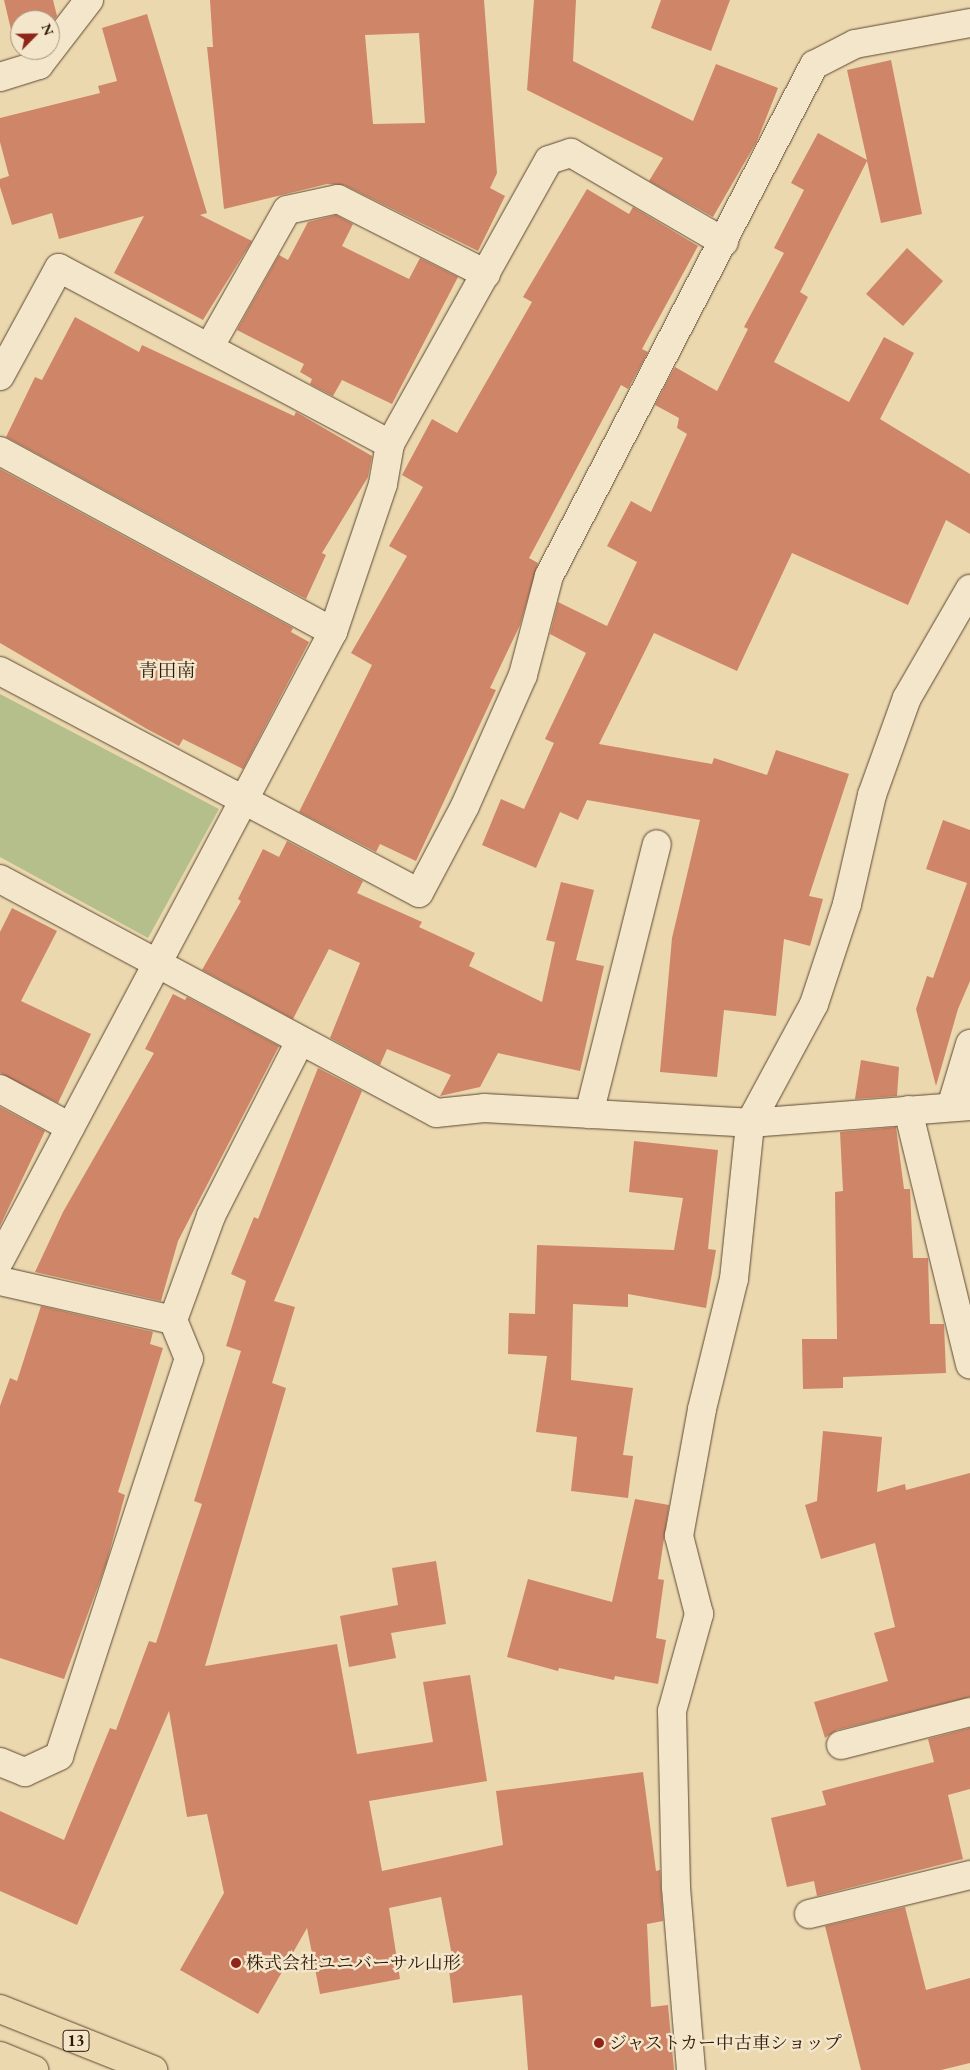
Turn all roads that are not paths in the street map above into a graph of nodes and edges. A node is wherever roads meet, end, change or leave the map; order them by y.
1 (89, 0) edge
2 (970, 23) edge
3 (0, 77) edge
4 (724, 242) junction
5 (486, 274) junction
6 (210, 346) junction
7 (0, 376) edge
8 (390, 444) junction
9 (0, 451) edge
10 (970, 589) edge
11 (333, 632) junction
12 (0, 671) edge
13 (245, 802) junction
14 (657, 844) dead end
15 (0, 879) edge
16 (156, 963) junction
17 (300, 1041) junction
18 (970, 1044) edge
19 (0, 1089) edge
20 (960, 1107) edge
21 (908, 1110) junction
22 (589, 1114) junction
23 (750, 1123) junction
24 (70, 1127) junction
25 (0, 1260) edge
26 (0, 1281) edge
27 (173, 1320) junction
28 (970, 1365) edge
29 (970, 1712) edge
30 (841, 1745) dead end
31 (0, 1762) edge
32 (970, 1875) edge
33 (809, 1914) dead end
34 (0, 2009) edge
35 (0, 2056) edge
36 (34, 2070) edge
37 (153, 2070) edge
38 (690, 2070) edge

1 - 3 street
2 - 4 street
4 - 5 street
4 - 13 street
5 - 6 street
5 - 8 street
6 - 7 street
6 - 8 street
8 - 11 street
9 - 11 street
10 - 23 street
11 - 13 street
12 - 13 street
13 - 16 street
14 - 22 street
15 - 16 street
16 - 17 street
16 - 24 street
17 - 22 street
17 - 27 street
18 - 20 street
19 - 24 street
20 - 21 street
21 - 23 street
21 - 28 street
22 - 23 street
23 - 38 street
24 - 25 street
26 - 27 street
27 - 31 street
29 - 30 street
32 - 33 street
34 - 37 highway, 13
35 - 36 highway

